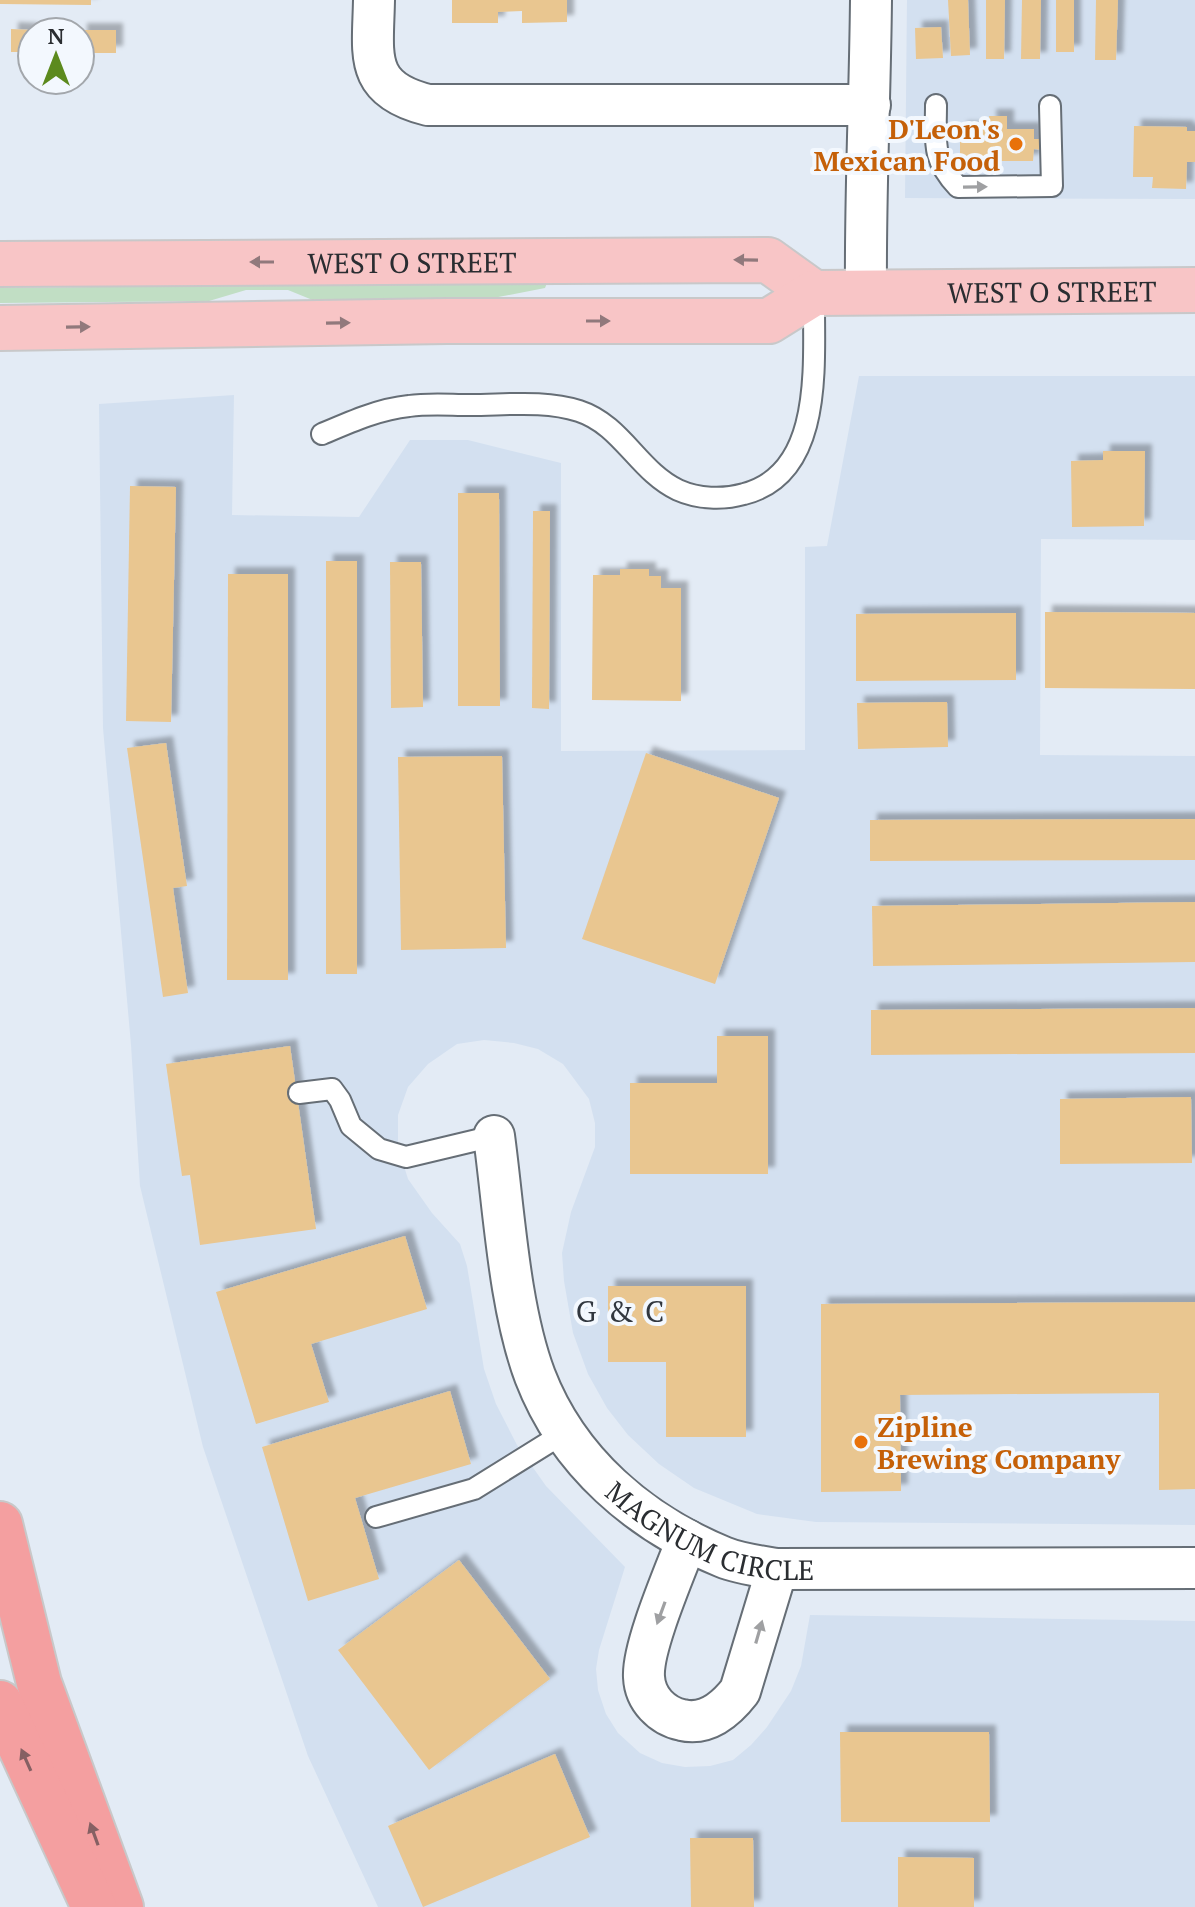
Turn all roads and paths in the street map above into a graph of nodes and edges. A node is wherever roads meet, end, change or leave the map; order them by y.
1 (374, 0) edge
2 (871, 0) edge
3 (870, 105) junction
4 (936, 105) dead end
5 (1050, 106) dead end
6 (0, 264) edge
7 (1195, 290) edge
8 (814, 293) junction
9 (866, 293) junction
10 (0, 328) edge
11 (322, 434) dead end
12 (299, 1093) dead end
13 (494, 1136) joint
14 (564, 1433) junction
15 (376, 1517) dead end
16 (0, 1524) edge
17 (687, 1540) junction
18 (1195, 1568) edge
19 (777, 1569) junction
20 (0, 1703) edge
21 (94, 1907) edge
22 (121, 1907) edge

1 - 3 street
2 - 3 street
3 - 9 street
4 -> 5 lane
8 -> 6 main road, WEST O STREET
7 - 9 main road, WEST O STREET
8 - 9 main road, WEST O STREET
10 -> 8 main road
8 - 11 lane
12 - 13 lane
13 - 14 street, MAGNUM CIRCLE
14 - 15 lane
14 - 17 street, MAGNUM CIRCLE
22 -> 16 highway
17 - 19 street, MAGNUM CIRCLE
17 -> 19 street
18 - 19 street, MAGNUM CIRCLE
21 -> 20 highway

